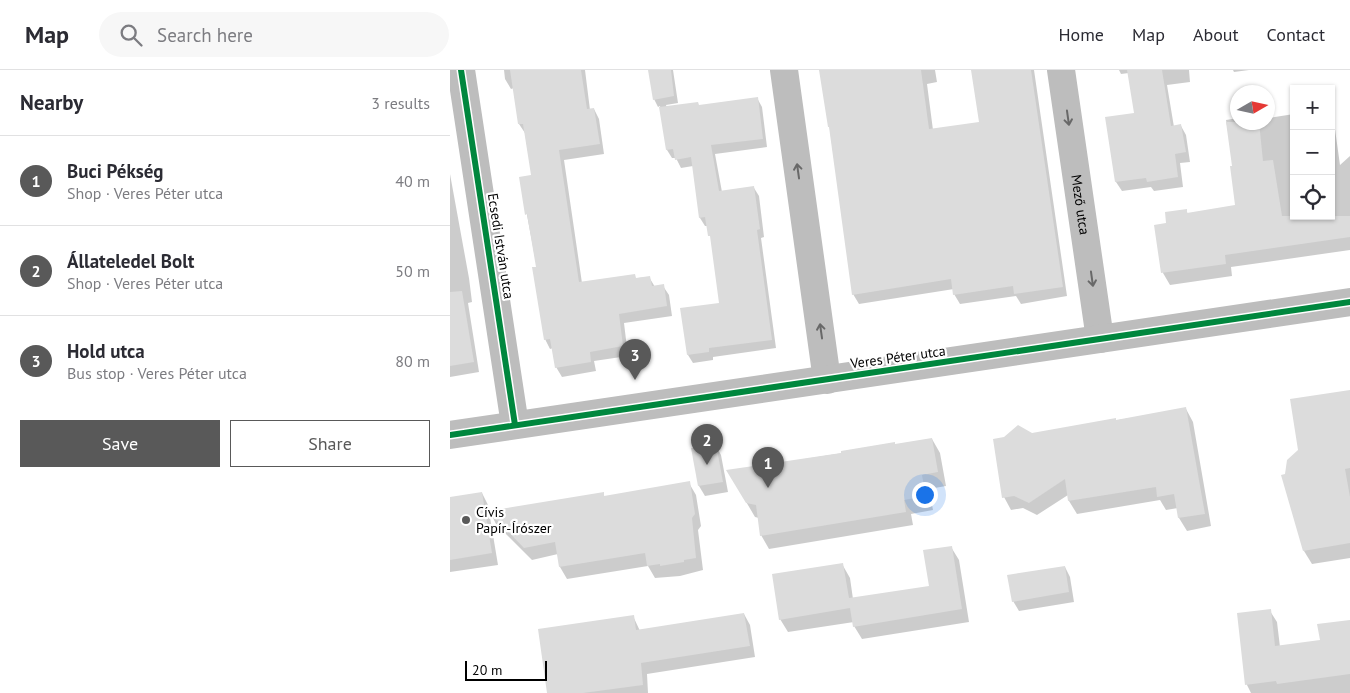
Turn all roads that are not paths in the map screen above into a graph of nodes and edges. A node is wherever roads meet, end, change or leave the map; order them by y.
1 (461, 70) edge
2 (784, 70) edge
3 (1061, 70) edge
4 (1350, 302) edge
5 (1100, 339) junction
6 (827, 380) junction
7 (515, 425) junction
8 (450, 435) edge

1 - 7 street, Ecsedi István utca
6 -> 2 street
3 -> 5 street, Mező utca
4 - 5 street, Veres Péter utca
5 - 6 street, Veres Péter utca
6 - 7 street, Veres Péter utca
7 - 8 street, Veres Péter utca

